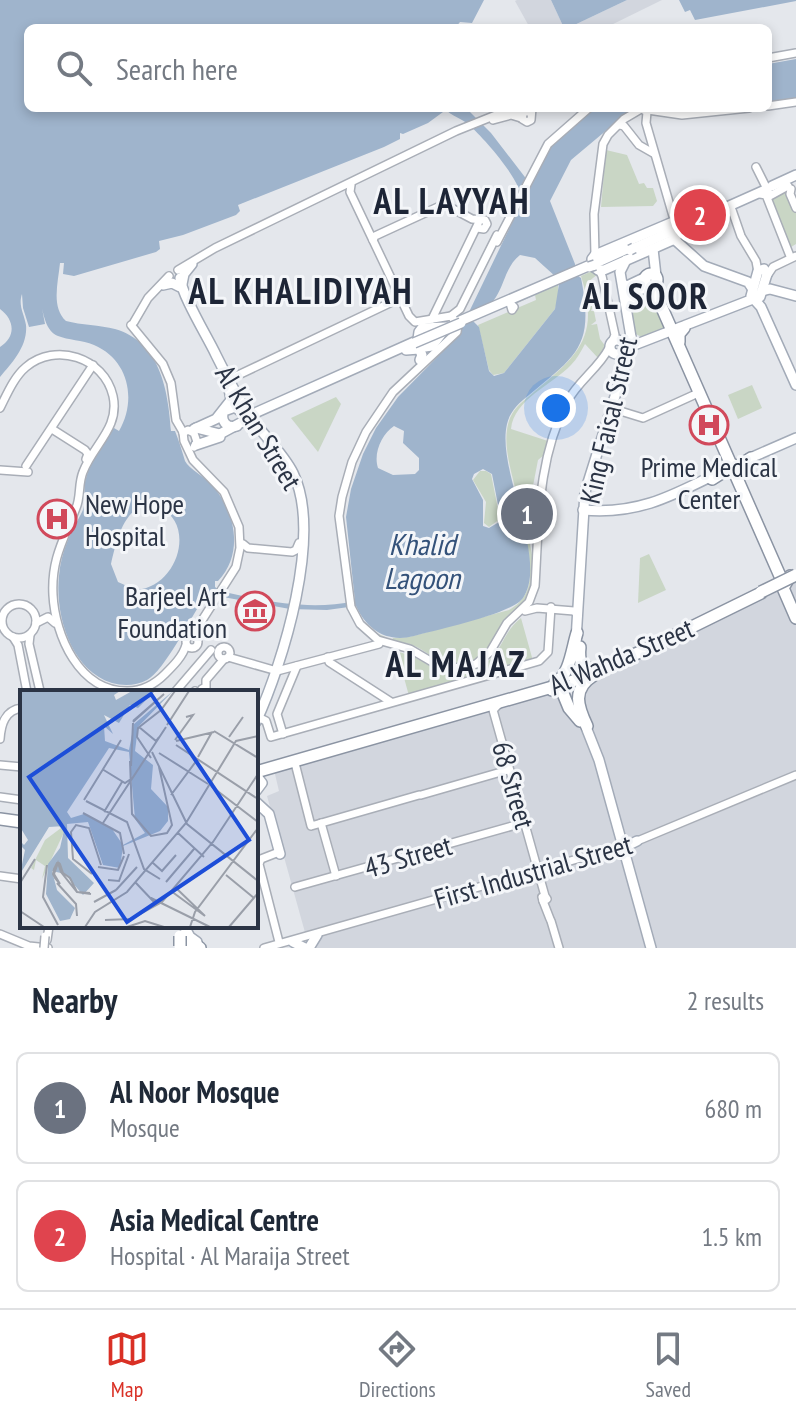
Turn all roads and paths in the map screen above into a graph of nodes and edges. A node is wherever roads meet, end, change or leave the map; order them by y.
1 (796, 54) edge
2 (772, 58) edge
3 (796, 103) edge
4 (772, 106) edge
5 (506, 112) edge
6 (583, 112) edge
7 (712, 112) edge
8 (728, 112) edge
9 (648, 114) edge
10 (623, 122) junction
11 (652, 151) junction
12 (758, 166) dead end
13 (777, 186) edge
14 (346, 188) junction
15 (737, 203) junction
16 (796, 208) edge
17 (704, 217) junction
18 (481, 226) junction
19 (781, 227) edge
20 (368, 232) junction
21 (499, 233) junction
22 (677, 233) junction
23 (222, 246) junction
24 (794, 255) edge
25 (618, 262) junction
26 (192, 264) joint
27 (175, 280) junction
28 (651, 281) junction
29 (759, 284) junction
30 (541, 287) junction
31 (796, 295) edge
32 (399, 300) junction
33 (509, 300) junction
34 (496, 306) junction
35 (628, 310) junction
36 (479, 314) junction
37 (445, 323) junction
38 (774, 332) junction
39 (671, 337) junction
40 (419, 340) junction
41 (620, 348) junction
42 (393, 352) junction
43 (39, 360) junction
44 (92, 368) junction
45 (410, 371) junction
46 (796, 379) edge
47 (230, 383) junction
48 (796, 385) edge
49 (700, 393) junction
50 (286, 398) junction
51 (618, 406) junction
52 (0, 410) edge
53 (248, 418) junction
54 (54, 429) junction
55 (108, 429) junction
56 (194, 429) junction
57 (258, 430) junction
58 (785, 444) edge
59 (270, 445) junction
60 (193, 446) junction
61 (94, 447) junction
62 (549, 457) junction
63 (86, 461) junction
64 (734, 467) junction
65 (0, 469) edge
66 (347, 472) junction
67 (688, 488) junction
68 (298, 496) junction
69 (541, 508) junction
70 (74, 509) junction
71 (588, 510) junction
72 (762, 532) junction
73 (243, 551) junction
74 (583, 554) junction
75 (298, 560) junction
76 (240, 572) dead end
77 (343, 574) junction
78 (785, 584) edge
79 (227, 585) junction
80 (536, 590) junction
81 (577, 601) junction
82 (216, 602) junction
83 (740, 605) dead end
84 (537, 606) junction
85 (293, 607) junction
86 (552, 608) junction
87 (350, 610) junction
88 (525, 611) junction
89 (34, 614) junction
90 (796, 615) edge
91 (52, 616) junction
92 (211, 619) dead end
93 (36, 623) junction
94 (1, 625) edge
95 (202, 627) junction
96 (578, 633) junction
97 (364, 634) junction
98 (550, 640) junction
99 (30, 642) junction
100 (375, 644) junction
101 (361, 645) junction
102 (16, 646) junction
103 (208, 649) junction
104 (647, 649) junction
105 (494, 650) junction
106 (324, 658) junction
107 (436, 666) junction
108 (173, 667) junction
109 (281, 668) junction
110 (603, 668) junction
111 (562, 683) junction
112 (99, 685) junction
113 (200, 687) edge
114 (39, 688) edge
115 (26, 690) edge
116 (110, 690) edge
117 (118, 690) edge
118 (132, 690) edge
119 (143, 690) edge
120 (177, 690) edge
121 (373, 693) junction
122 (424, 695) junction
123 (393, 703) junction
124 (495, 703) junction
125 (382, 706) junction
126 (20, 708) edge
127 (258, 717) edge
128 (258, 719) edge
129 (339, 719) junction
130 (494, 719) junction
131 (584, 724) junction
132 (406, 729) junction
133 (278, 732) junction
134 (497, 732) junction
135 (0, 739) edge
136 (335, 749) junction
137 (504, 749) junction
138 (291, 763) junction
139 (0, 766) edge
140 (20, 768) edge
141 (508, 770) junction
142 (258, 771) edge
143 (258, 771) edge
144 (796, 776) edge
145 (0, 797) edge
146 (20, 800) edge
147 (258, 805) edge
148 (0, 817) edge
149 (20, 820) edge
150 (321, 823) junction
151 (522, 825) junction
152 (623, 847) junction
153 (279, 853) joint
154 (259, 861) edge
155 (537, 871) junction
156 (336, 876) junction
157 (0, 877) edge
158 (20, 880) edge
159 (295, 887) dead end
160 (46, 928) edge
161 (317, 935) junction
162 (45, 936) junction
163 (4, 938) edge
164 (180, 938) edge
165 (287, 941) junction
166 (26, 945) edge
167 (50, 948) edge
168 (201, 948) edge
169 (257, 948) edge
170 (264, 948) edge
171 (273, 948) edge
172 (307, 948) edge
173 (559, 948) edge
174 (650, 948) edge

1 - 2 main road
3 - 4 main road
5 - 14 main road
6 - 21 main road
7 - 9 main road
8 - 9 main road
9 - 10 main road
9 - 11 main road
10 - 11 main road
10 - 25 main road
11 - 22 main road
12 - 13 main road
13 - 15 main road
13 - 16 main road
13 - 19 main road
14 - 20 main road
14 - 23 main road
15 - 17 main road
15 - 17 main road
15 - 29 main road
17 - 22 main road
18 - 20 main road
18 - 21 main road
18 - 37 main road
19 - 24 main road
20 - 32 main road
20 - 32 main road
21 - 37 main road
22 - 25 main road
22 - 25 main road
22 - 29 main road
23 - 26 main road
23 - 27 main road
24 - 29 main road
25 - 28 main road
25 - 28 main road
25 - 30 main road
25 - 35 main road, King Faisal Street
25 - 41 main road
26 - 27 main road
27 - 47 main road, Al Khan Street
27 - 56 main road
28 - 39 highway
29 - 31 main road
29 - 38 main road
29 - 39 main road
29 - 39 main road
30 - 33 main road
30 - 34 main road
30 - 36 main road
32 - 40 main road
32 - 47 main road
33 - 34 main road
33 - 36 main road
34 - 36 main road
35 - 39 main road
35 - 41 main road, King Faisal Street
36 - 37 main road
37 - 40 main road, bridge
37 - 40 main road
37 - 40 main road
37 - 40 main road
38 - 46 main road
38 - 48 main road
39 - 41 main road
39 - 49 highway
40 - 42 main road
40 - 42 main road
40 - 45 main road
40 - 45 main road
41 - 51 main road, King Faisal Street
41 - 62 main road
42 - 50 main road
42 - 50 main road
43 - 44 main road
43 - 44 main road
43 - 52 main road
44 - 54 main road
44 - 55 main road
44 - 55 main road
45 - 66 main road
47 - 53 main road
47 - 53 main road
47 - 56 main road
47 - 57 main road, Al Khan Street
47 - 59 main road, Al Khan Street
49 - 51 main road
49 - 64 highway
49 - 64 highway
50 - 53 main road
51 - 71 main road, King Faisal Street
51 - 71 main road, King Faisal Street
53 - 56 main road
53 - 57 main road
53 - 57 main road
53 - 57 main road
53 - 60 main road
54 - 61 main road
54 - 63 main road
54 - 65 main road
55 - 61 main road
55 - 70 main road
56 - 60 main road
56 - 60 main road
57 - 59 main road
57 - 68 main road, Al Khan Street
58 - 64 main road
59 - 68 main road, Al Khan Street
60 - 73 main road
60 - 79 main road
61 - 63 main road
62 - 69 main road
62 - 69 main road
63 - 70 main road
64 - 67 main road
64 - 67 main road
64 - 72 highway
64 - 72 highway
66 - 77 main road
66 - 77 main road
67 - 71 main road
68 - 75 main road, Al Khan Street
69 - 80 main road
70 - 91 main road
71 - 74 main road
71 - 74 main road, King Faisal Street
72 - 78 highway
73 - 75 main road
73 - 75 main road
73 - 76 main road
73 - 79 main road
74 - 81 main road, King Faisal Street
75 - 85 main road, Al Khan Street
77 - 87 main road
78 - 90 highway
78 - 104 highway, Al Wahda Street
78 - 110 highway, Al Wahda Street
79 - 82 main road
80 - 84 main road
80 - 88 main road
80 - 105 main road
81 - 86 main road
81 - 96 main road, King Faisal Street
81 - 96 main road, King Faisal Street
82 - 95 main road
82 - 103 main road
83 - 104 highway
84 - 86 main road
84 - 88 main road
85 - 109 main road, Al Khan Street
85 - 109 main road, Al Khan Street
86 - 98 main road
86 - 98 main road
87 - 97 main road
87 - 107 main road
88 - 105 main road
89 - 91 main road
89 - 93 main road
89 - 94 main road
91 - 93 main road
91 - 112 main road
92 - 95 main road
93 - 99 main road
94 - 102 main road
95 - 103 main road
95 - 103 main road
96 - 110 highway
96 - 111 highway
96 - 111 main road, King Faisal Street
97 - 100 main road
97 - 101 main road
98 - 122 main road
99 - 102 main road
99 - 114 main road
100 - 101 main road
100 - 106 main road
100 - 107 main road
101 - 109 main road
102 - 115 main road
103 - 108 main road
103 - 109 main road
103 - 113 main road
103 - 113 main road
103 - 120 main road
104 - 110 highway, Al Wahda Street
105 - 107 main road
106 - 109 main road
106 - 121 main road
108 - 118 main road
108 - 119 main road
109 - 127 main road, Al Khan Street
109 - 133 main road
110 - 111 highway, Al Wahda Street
110 - 131 highway
111 - 124 highway, Al Wahda Street
111 - 124 highway, Al Wahda Street
111 - 131 main road
111 - 131 highway
112 - 116 main road
112 - 117 main road
114 - 115 main road
121 - 123 main road
121 - 125 main road
122 - 123 main road
122 - 129 main road
123 - 125 main road
124 - 130 main road, 68 Street
124 - 132 highway, Al Wahda Street
124 - 132 highway, Al Wahda Street
125 - 129 main road
126 - 135 main road
128 - 133 main road
129 - 133 main road
129 - 133 main road
130 - 134 main road, 68 Street
130 - 137 main road, 68 Street
131 - 152 main road
132 - 136 highway, Al Wahda Street
132 - 136 highway, Al Wahda Street
134 - 137 main road
134 - 141 main road, 68 Street
136 - 138 highway, Al Wahda Street
136 - 142 highway, Al Wahda Street
137 - 141 main road, 68 Street
138 - 143 highway, Al Wahda Street
138 - 150 main road
139 - 140 main road
141 - 150 main road
141 - 151 main road, 68 Street
141 - 155 main road, 68 Street
144 - 152 main road, First Industrial Street
145 - 146 main road
147 - 153 main road
148 - 149 highway
150 - 156 main road
151 - 155 main road, 68 Street
151 - 156 main road, 43 Street
152 - 155 main road, First Industrial Street
152 - 174 main road
153 - 154 main road
154 - 165 main road
155 - 161 main road, First Industrial Street
155 - 165 main road, First Industrial Street
155 - 173 main road
156 - 159 main road, 43 Street
157 - 158 main road
160 - 162 main road
161 - 165 main road, First Industrial Street
161 - 172 main road
162 - 166 main road
162 - 167 main road, bridge
163 - 166 main road
163 - 166 main road
164 - 168 highway
165 - 169 main road
165 - 170 main road, First Industrial Street
165 - 171 main road, First Industrial Street
165 - 172 main road
166 - 167 main road

